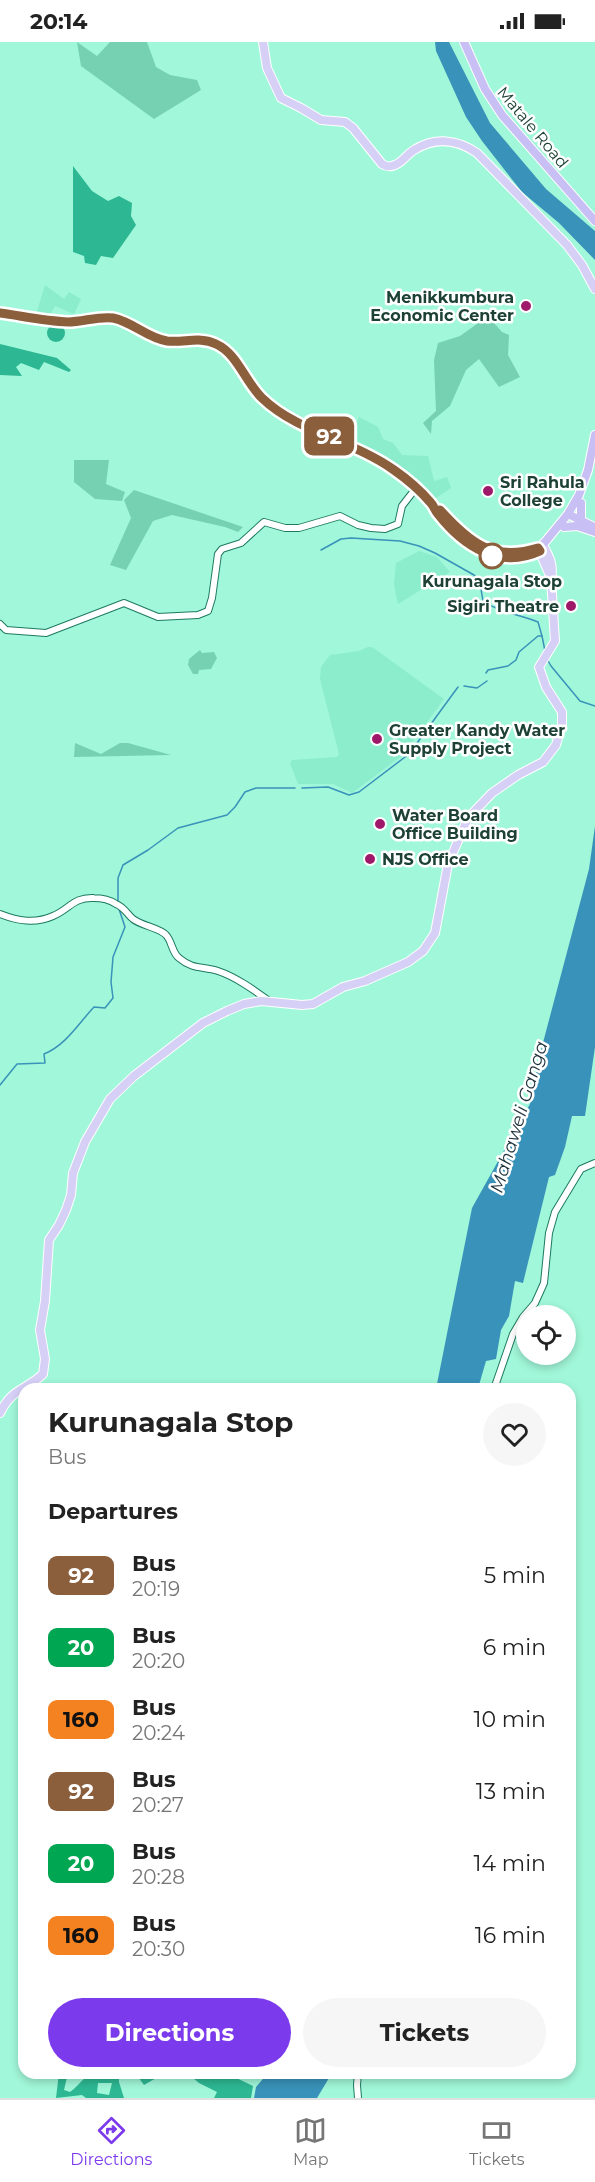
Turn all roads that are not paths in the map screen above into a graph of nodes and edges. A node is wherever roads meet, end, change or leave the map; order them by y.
1 (263, 42) edge
2 (464, 42) edge
3 (595, 221) edge
4 (595, 288) edge
5 (0, 313) edge
6 (595, 435) edge
7 (595, 459) edge
8 (416, 488) junction
9 (581, 503) junction
10 (569, 517) junction
11 (579, 524) junction
12 (564, 526) junction
13 (592, 528) edge
14 (541, 548) junction
15 (0, 624) edge
16 (0, 914) edge
17 (269, 1001) junction
18 (595, 1164) edge
19 (32, 1383) edge
20 (496, 1383) edge
21 (18, 1391) edge
22 (0, 1413) edge
23 (358, 2079) edge
24 (358, 2098) edge

1 - 4 main road
2 - 3 highway, Matale Road
5 - 8 highway
6 - 10 highway
7 - 9 highway
8 - 14 highway
8 - 15 street
9 - 10 highway
9 - 11 highway
10 - 11 highway
10 - 12 highway
10 - 14 highway
11 - 12 highway
11 - 13 highway
12 - 14 highway
14 - 17 main road
16 - 17 street
17 - 19 main road
18 - 20 street
21 - 22 main road
23 - 24 street

